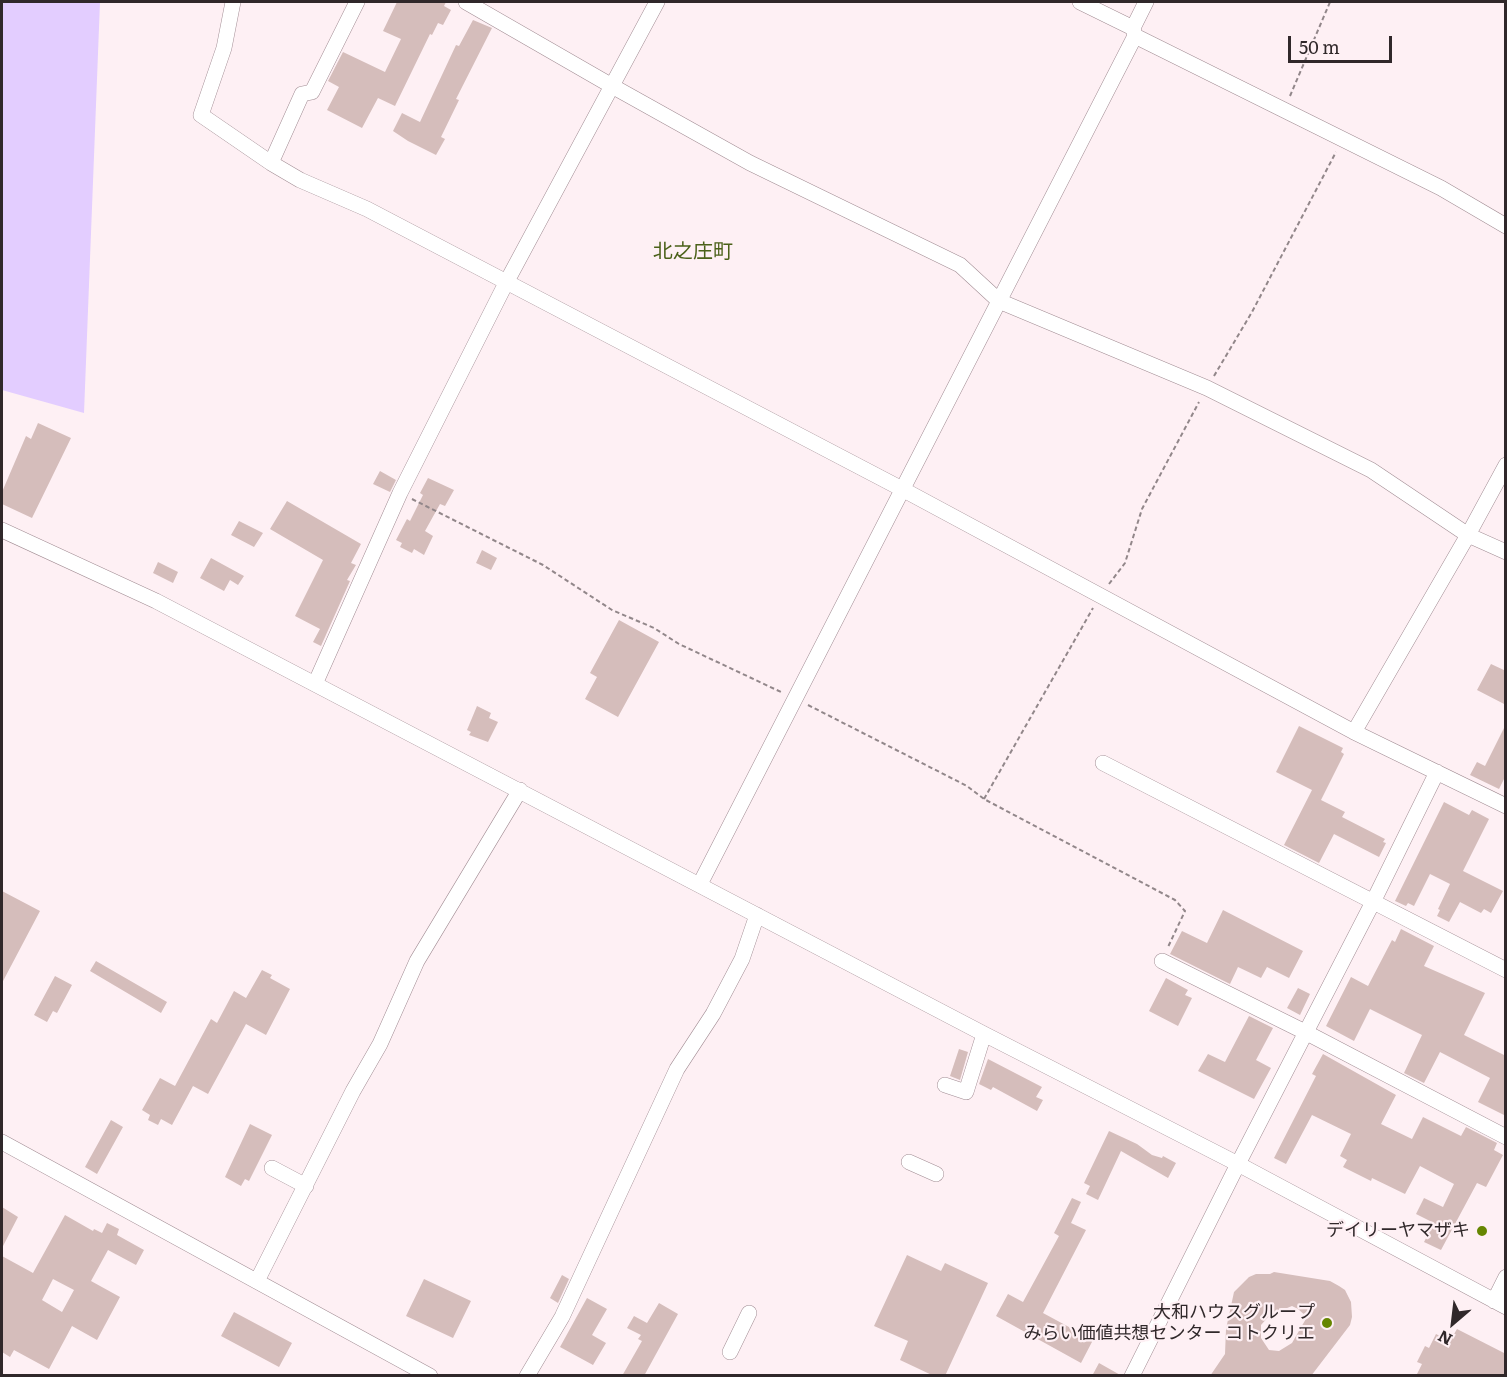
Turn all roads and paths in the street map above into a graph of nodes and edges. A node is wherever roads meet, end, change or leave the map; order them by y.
1 (233, 2) edge
2 (357, 2) edge
3 (466, 2) edge
4 (657, 2) edge
5 (1080, 2) edge
6 (1146, 2) edge
7 (1330, 2) edge
8 (1134, 32) junction
9 (612, 86) junction
10 (1284, 110) junction
11 (1343, 140) junction
12 (271, 164) junction
13 (1506, 226) edge
14 (506, 283) junction
15 (999, 301) junction
16 (1206, 388) junction
17 (1506, 465) edge
18 (902, 489) junction
19 (400, 493) junction
20 (2, 530) edge
21 (1468, 535) junction
22 (1506, 552) edge
23 (1101, 594) junction
24 (315, 684) junction
25 (795, 699) junction
26 (1354, 732) junction
27 (1103, 764) dead end
28 (1437, 772) junction
29 (520, 790) junction
30 (984, 799) junction
31 (1506, 806) edge
32 (700, 884) junction
33 (1373, 902) junction
34 (757, 915) junction
35 (1162, 961) joint
36 (1506, 970) edge
37 (1307, 1033) junction
38 (984, 1034) junction
39 (945, 1085) dead end
40 (1506, 1137) edge
41 (2, 1143) edge
42 (909, 1162) dead end
43 (1238, 1164) junction
44 (272, 1168) dead end
45 (936, 1174) dead end
46 (306, 1186) junction
47 (1506, 1277) edge
48 (257, 1281) junction
49 (1500, 1304) edge
50 (749, 1313) dead end
51 (730, 1352) dead end
52 (430, 1376) edge
53 (527, 1376) edge
54 (1132, 1376) edge

1 - 12 street
2 - 12 street
3 - 9 street
4 - 9 street
5 - 8 street
6 - 8 street
7 - 10 path
8 - 10 street
8 - 15 street
9 - 14 street
9 - 15 street
10 - 11 street
11 - 13 street
11 - 16 path
12 - 14 street
14 - 18 street
14 - 19 street
15 - 16 street
15 - 18 street
16 - 21 street
16 - 23 path
17 - 21 street
18 - 23 street
18 - 25 street
19 - 24 street
19 - 25 path
20 - 24 street
21 - 22 street
21 - 26 street
23 - 26 street
23 - 30 path
24 - 29 street
25 - 30 path
25 - 32 street
26 - 28 street
27 - 33 street
28 - 31 street
28 - 33 street
29 - 32 street
29 - 46 street
30 - 35 path
32 - 34 street
33 - 36 street
33 - 37 street
34 - 38 street
34 - 53 street
35 - 37 street
37 - 40 street
37 - 43 street
38 - 39 street
38 - 43 street
41 - 48 street
42 - 45 street
43 - 49 street
43 - 54 street
44 - 46 street
46 - 48 street
47 - 49 street
48 - 52 street
50 - 51 street

